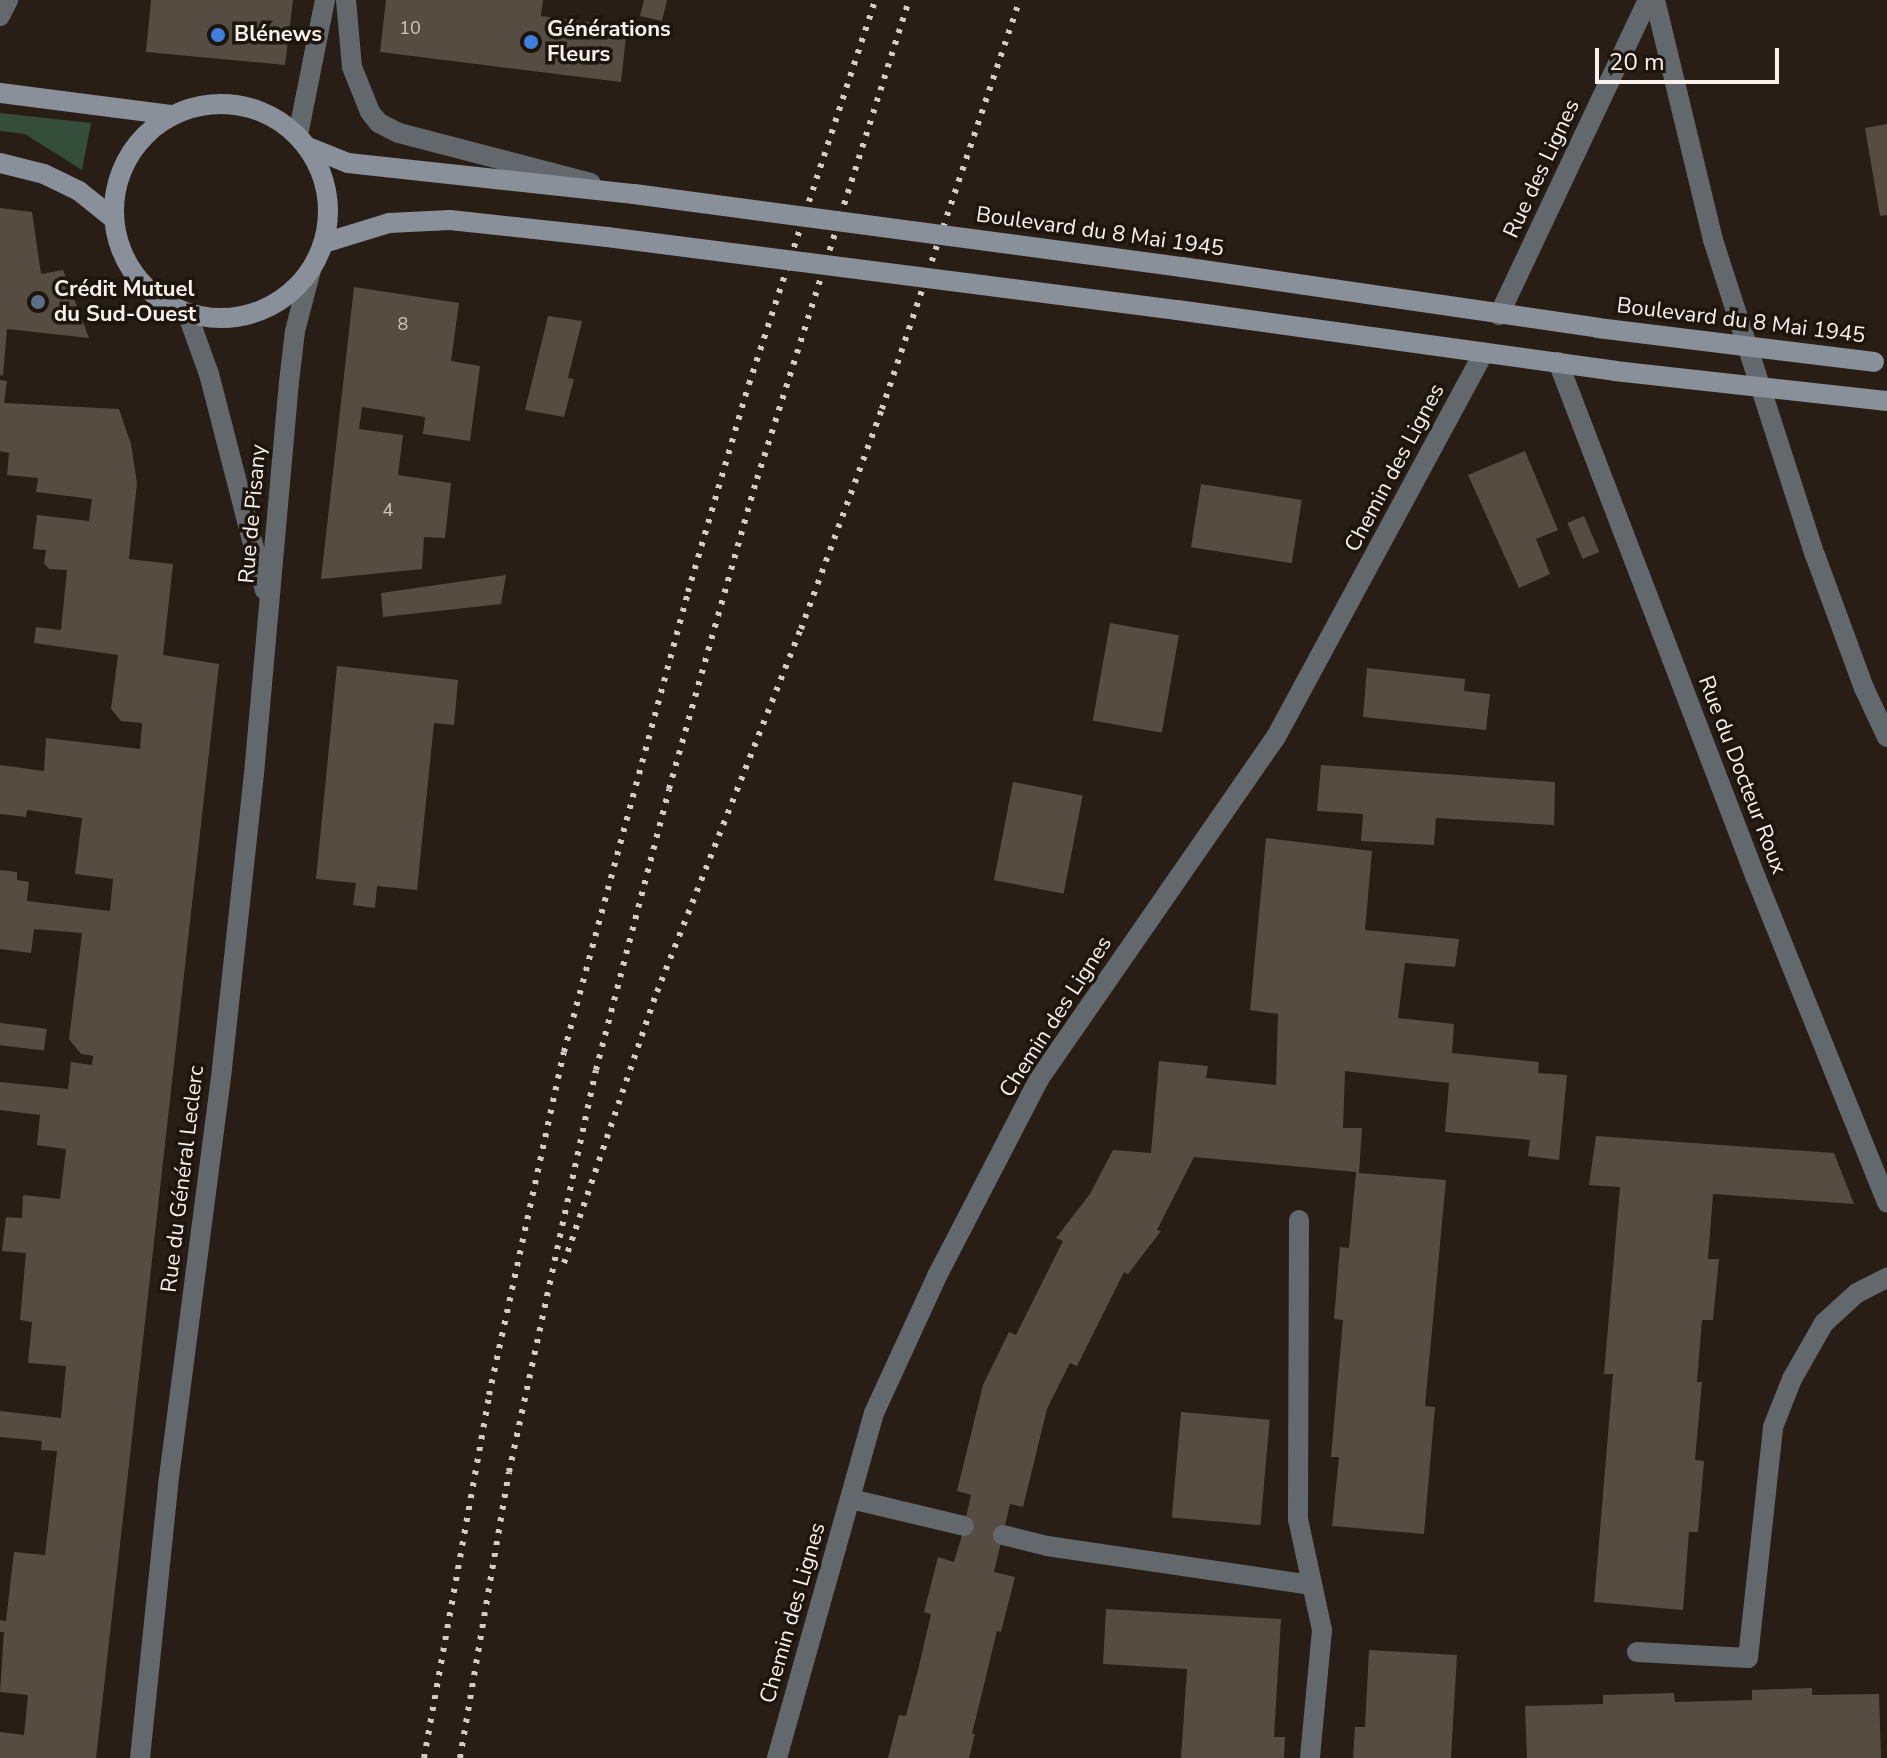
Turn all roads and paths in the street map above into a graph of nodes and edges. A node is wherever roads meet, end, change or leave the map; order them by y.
1 (8, 0) edge
2 (325, 0) edge
3 (346, 0) edge
4 (1648, 0) edge
5 (1655, 0) edge
6 (0, 16) edge
7 (0, 93) edge
8 (171, 115) junction
9 (303, 141) junction
10 (0, 163) edge
11 (634, 194) junction
12 (114, 219) junction
13 (324, 243) junction
14 (311, 270) junction
15 (187, 313) junction
16 (1499, 315) junction
17 (1484, 353) junction
18 (1558, 362) junction
19 (1880, 362) edge
20 (1887, 401) edge
21 (269, 606) junction
22 (1887, 737) edge
23 (1887, 1203) edge
24 (1299, 1220) dead end
25 (1887, 1278) edge
26 (851, 1499) junction
27 (964, 1526) dead end
28 (1003, 1535) dead end
29 (1312, 1585) junction
30 (1637, 1652) dead end
31 (140, 1758) edge
32 (777, 1758) edge
33 (1310, 1758) edge

1 - 6 street
2 - 9 street
3 - 11 street
4 - 16 street, Rue des Lignes
5 - 22 street
7 - 8 main road
8 - 9 main road
8 - 12 main road
9 - 11 main road, Boulevard du 8 Mai 1945
9 - 13 main road
10 - 12 main road
11 - 16 main road, Boulevard du 8 Mai 1945, bridge
12 - 15 main road
13 - 14 main road
13 - 17 main road, bridge
14 - 15 main road
14 - 21 street, Rue de Pisany
15 - 21 street, Rue de Pisany
16 - 19 main road, Boulevard du 8 Mai 1945, bridge
17 - 18 main road
17 - 26 street, Chemin des Lignes
18 - 20 main road, bridge
18 - 23 street, Rue du Docteur Roux
21 - 31 street, Rue du Général Leclerc
24 - 29 street
25 - 30 street
26 - 27 street
26 - 32 street, Chemin des Lignes
28 - 29 street
29 - 33 street

